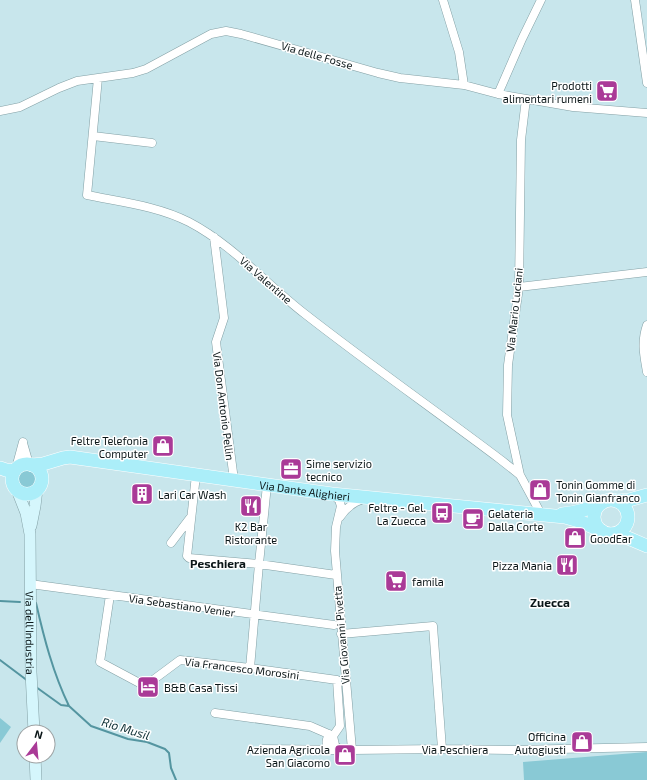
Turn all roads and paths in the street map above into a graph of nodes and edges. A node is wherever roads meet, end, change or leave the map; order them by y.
1 (443, 0) edge
2 (541, 0) edge
3 (635, 0) edge
4 (98, 78) junction
5 (647, 82) edge
6 (464, 85) junction
7 (498, 94) junction
8 (526, 99) junction
9 (0, 111) edge
10 (647, 113) edge
11 (92, 136) junction
12 (152, 143) dead end
13 (214, 238) junction
14 (647, 272) edge
15 (519, 287) junction
16 (647, 325) edge
17 (647, 372) edge
18 (70, 457) junction
19 (31, 465) junction
20 (0, 468) edge
21 (15, 470) junction
22 (196, 475) junction
23 (520, 475) junction
24 (0, 477) edge
25 (234, 480) junction
26 (267, 485) junction
27 (39, 486) junction
28 (16, 489) junction
29 (332, 494) junction
30 (647, 496) edge
31 (363, 497) junction
32 (612, 501) junction
33 (341, 509) junction
34 (541, 514) junction
35 (191, 518) junction
36 (339, 519) junction
37 (628, 519) junction
38 (607, 533) junction
39 (30, 534) junction
40 (171, 542) dead end
41 (644, 544) edge
42 (259, 564) junction
43 (336, 575) junction
44 (30, 584) junction
45 (110, 595) junction
46 (255, 615) junction
47 (334, 625) dead end
48 (341, 634) junction
49 (250, 668) junction
50 (215, 713) dead end
51 (33, 724) edge
52 (331, 735) junction
53 (647, 747) edge
54 (263, 749) dead end
55 (442, 749) junction
56 (330, 750) junction
57 (340, 750) junction
58 (352, 750) junction
59 (35, 764) edge
60 (36, 780) edge

1 - 6 street
2 - 7 street
3 - 5 street
4 - 6 street, Via delle Fosse
4 - 9 street, Via delle Fosse
4 - 11 street, Via Valentine
6 - 7 street, Via delle Fosse
7 - 8 street, Via delle Fosse
8 - 10 street, Via delle Fosse
8 - 15 street, Via Mario Luciani
11 - 12 street
11 - 13 street, Via Valentine
13 - 23 street, Via Valentine
13 - 25 street, Via Don Antonio Pellin
14 - 15 street
15 - 23 street, Via Mario Luciani
16 - 17 street
18 - 19 main road, Via Dante Alighieri
18 - 22 main road, Via Dante Alighieri
18 - 27 main road
19 - 21 main road
19 - 21 street
19 - 27 main road
20 - 21 main road
21 - 28 main road
22 - 25 main road, Via Dante Alighieri
22 - 35 street
23 - 34 street, Via Mario Luciani
24 - 28 main road
25 - 26 main road, Via Dante Alighieri
26 - 29 main road, Via Dante Alighieri
26 - 42 street
27 - 28 main road
27 - 39 street, Via dell'Industria
28 - 39 street, Via dell'Industria
29 - 31 main road, Via Dante Alighieri
29 - 33 street
30 - 32 main road, Via Dante Alighieri
30 - 37 main road
31 - 33 street
31 - 34 main road, Via Dante Alighieri
31 - 36 street
32 - 34 main road, Via Dante Alighieri
32 - 37 main road
32 - 38 main road
33 - 36 street, Via Giovanni Pivetta
34 - 38 main road, Via Dante Alighieri
35 - 40 street
35 - 42 street
36 - 43 street, Via Giovanni Pivetta
37 - 38 main road
37 - 41 main road
38 - 41 main road, Via Dante Alighieri
39 - 44 street, Via dell'Industria
42 - 43 street
42 - 46 street
43 - 48 street, Via Giovanni Pivetta
44 - 45 street, Via Sebastiano Venier
44 - 51 street, Via dell'Industria
45 - 46 street, Via Sebastiano Venier
45 - 49 street, Via Francesco Morosini
46 - 47 street, Via Sebastiano Venier
46 - 49 street
48 - 55 street
48 - 58 street, Via Giovanni Pivetta
49 - 52 street, Via Francesco Morosini
50 - 52 street
52 - 56 street
52 - 57 street
53 - 55 street, Via Peschiera
54 - 56 street, Via Peschiera
55 - 58 street, Via Peschiera
56 - 57 street, Via Peschiera
57 - 58 street, Via Peschiera
59 - 60 street

